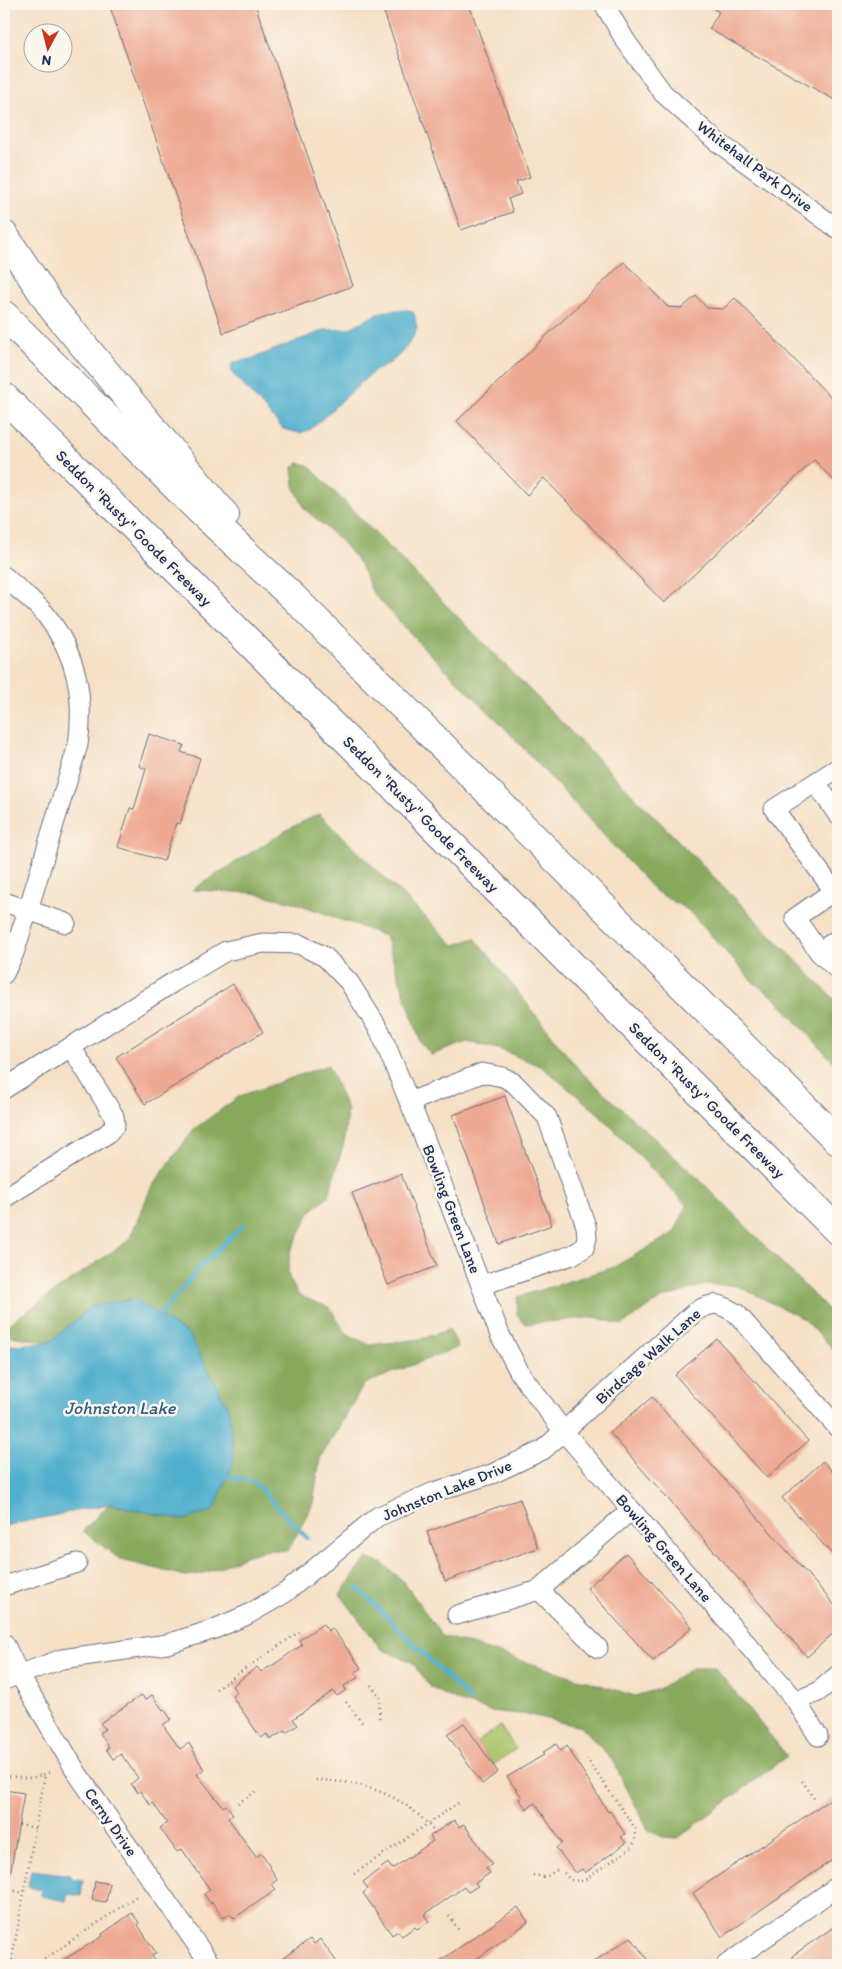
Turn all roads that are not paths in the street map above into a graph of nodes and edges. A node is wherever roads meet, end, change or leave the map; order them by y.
1 (604, 4) edge
2 (838, 229) edge
3 (4, 235) edge
4 (4, 315) edge
5 (9, 404) edge
6 (4, 576) edge
7 (293, 597) junction
8 (838, 768) edge
9 (816, 783) junction
10 (838, 816) edge
11 (836, 890) edge
12 (4, 902) edge
13 (28, 910) junction
14 (66, 923) dead end
15 (838, 939) edge
16 (819, 952) junction
17 (838, 970) edge
18 (4, 974) edge
19 (71, 1047) junction
20 (4, 1089) edge
21 (410, 1102) junction
22 (838, 1142) edge
23 (4, 1198) edge
24 (838, 1230) edge
25 (482, 1285) junction
26 (838, 1428) edge
27 (564, 1432) junction
28 (631, 1510) junction
29 (77, 1563) dead end
30 (4, 1586) edge
31 (539, 1590) junction
32 (457, 1615) dead end
33 (4, 1644) edge
34 (598, 1648) dead end
35 (838, 1675) edge
36 (11, 1677) edge
37 (796, 1701) junction
38 (818, 1736) dead end
39 (838, 1886) edge
40 (210, 1965) edge
41 (726, 1965) edge

1 - 2 street, Whitehall Park Drive
3 - 7 highway
4 - 7 highway
5 - 24 highway, Seddon "Rusty" Goode Freeway
6 - 13 street
7 - 22 highway
8 - 9 street
9 - 10 street
9 - 11 street
11 - 16 street
12 - 13 street
13 - 14 street
13 - 18 street
15 - 16 street
16 - 17 street
19 - 20 street, Bowling Green Lane
19 - 21 street, Bowling Green Lane
19 - 23 street
21 - 25 street, Bowling Green Lane
21 - 25 street
25 - 27 street, Bowling Green Lane
26 - 27 street, Birdcage Walk Lane
27 - 28 street, Bowling Green Lane
27 - 36 street, Johnston Lake Drive
28 - 31 street
28 - 37 street, Bowling Green Lane
29 - 30 street
31 - 32 street
31 - 34 street
33 - 36 street, Cerny Drive
35 - 37 street
36 - 40 street, Cerny Drive
37 - 38 street, Bowling Green Lane
39 - 41 street

